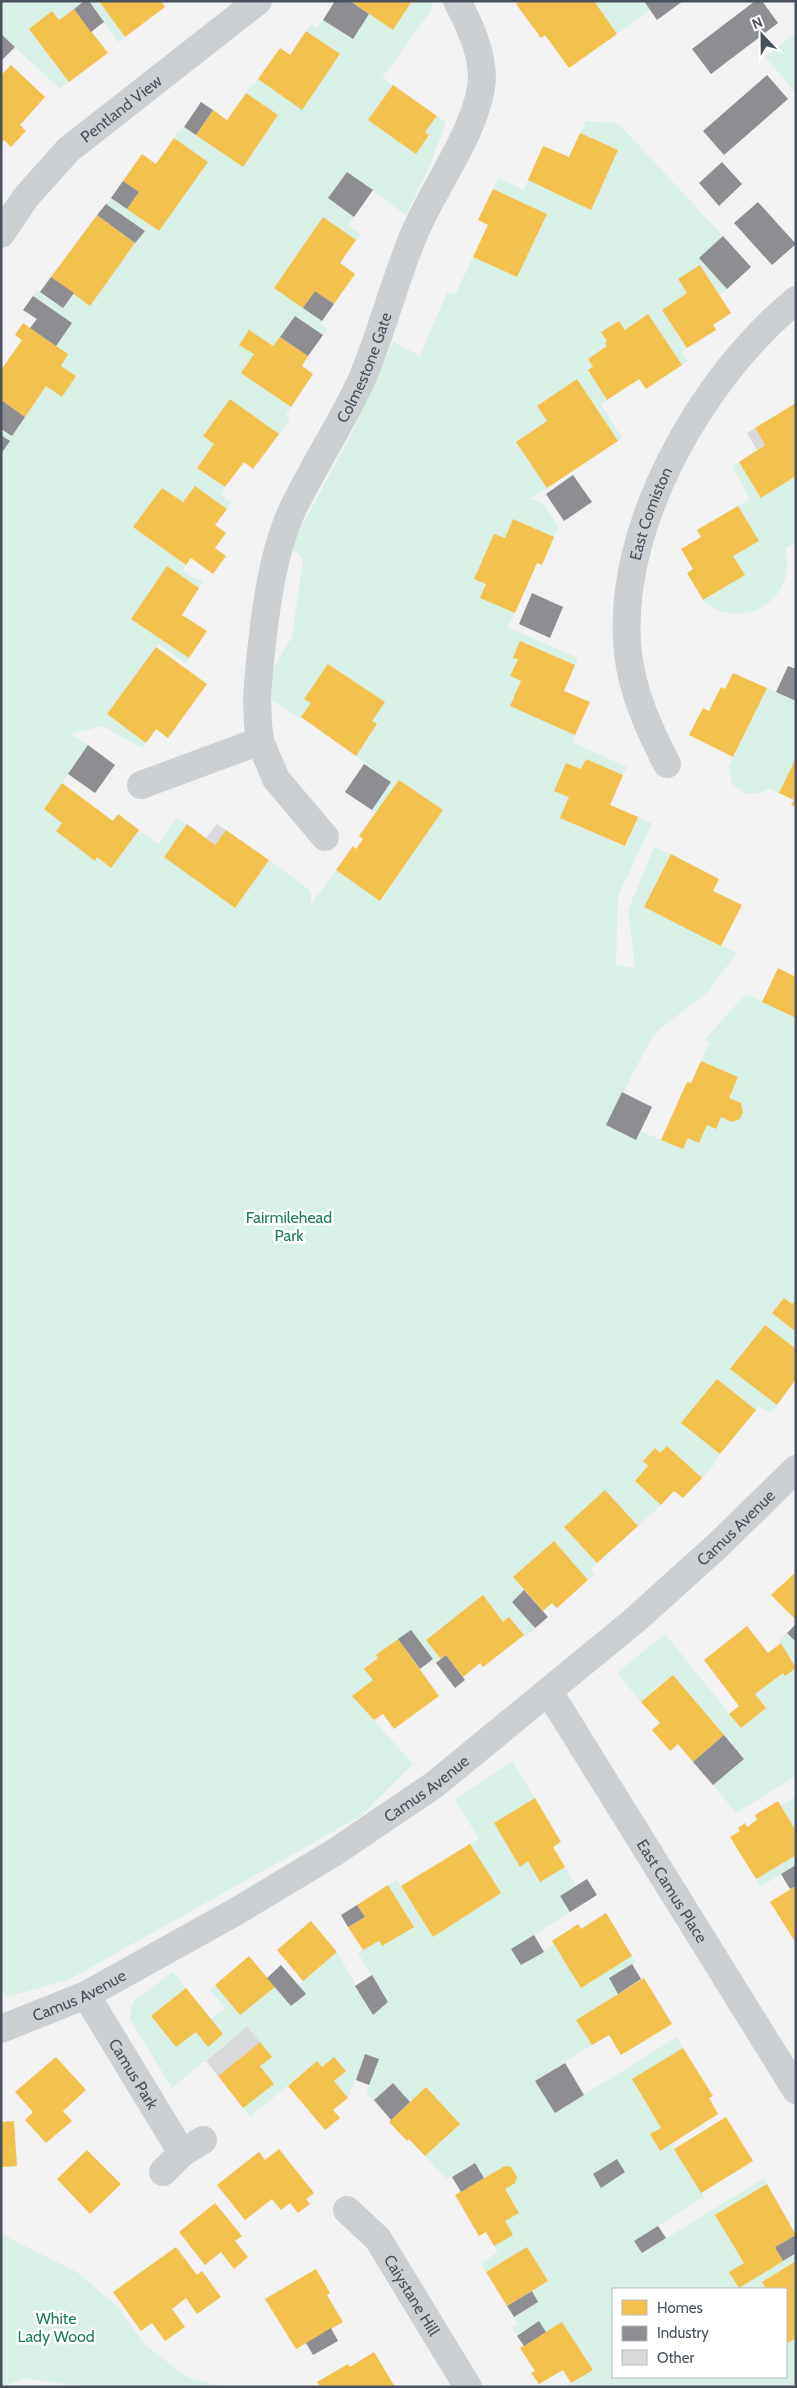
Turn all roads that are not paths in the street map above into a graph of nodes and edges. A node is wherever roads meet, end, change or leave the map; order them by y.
1 (258, 1) edge
2 (457, 1) edge
3 (1, 234) edge
4 (796, 300) edge
5 (260, 741) junction
6 (667, 764) dead end
7 (141, 785) dead end
8 (325, 837) dead end
9 (796, 1469) edge
10 (549, 1692) junction
11 (86, 1995) junction
12 (1, 2029) edge
13 (796, 2090) edge
14 (162, 2172) dead end
15 (347, 2210) dead end
16 (468, 2387) edge

1 - 3 street, Pentland View
2 - 5 street, Colmestone Gate
4 - 6 street, East Comiston
5 - 7 street
5 - 8 street, Colmestone Gate
9 - 10 street, Camus Avenue
10 - 11 street, Camus Avenue
10 - 13 street, East Camus Place
11 - 12 street, Camus Avenue
11 - 14 street, Camus Park
15 - 16 street, Caiystane Hill

